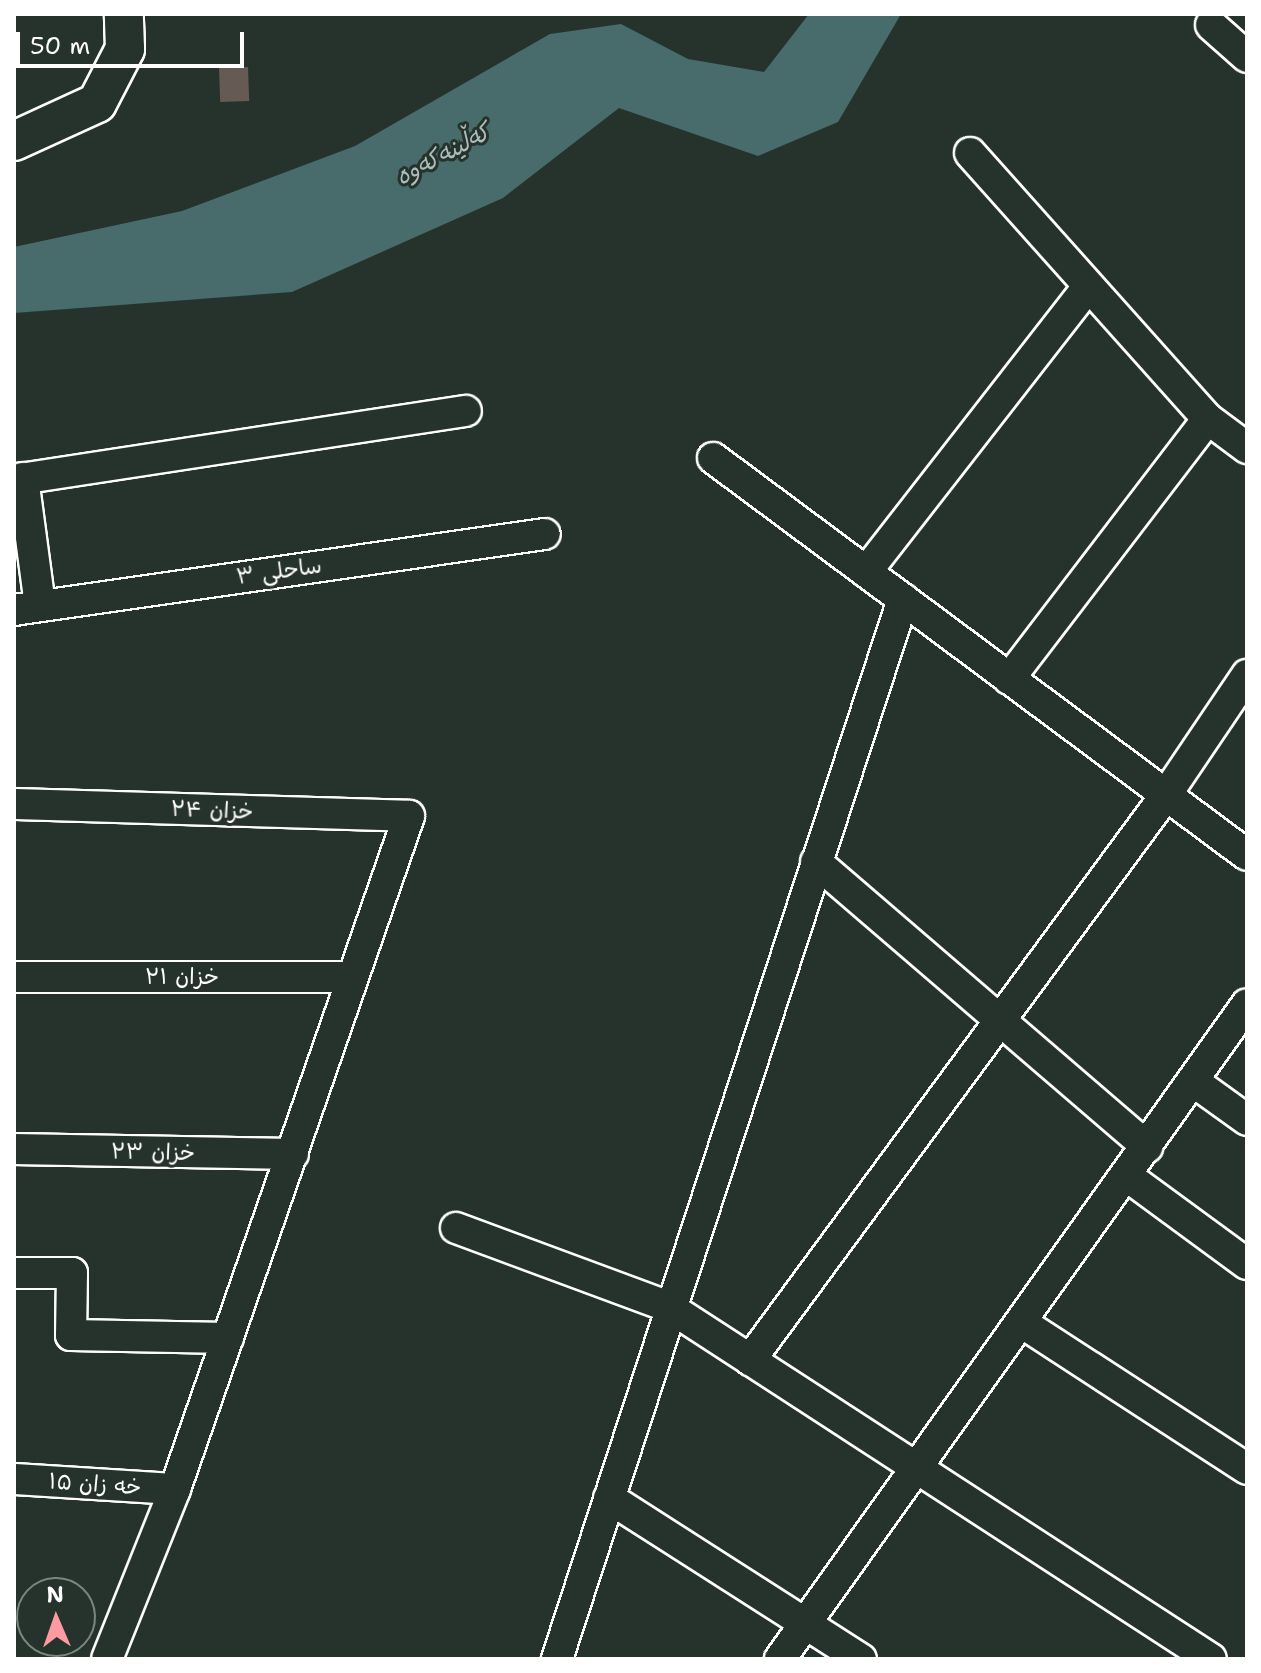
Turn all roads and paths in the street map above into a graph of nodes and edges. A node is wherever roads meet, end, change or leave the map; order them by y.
1 (124, 14) edge
2 (1211, 25) dead end
3 (1247, 57) edge
4 (14, 141) edge
5 (970, 153) dead end
6 (1086, 289) junction
7 (466, 411) dead end
8 (1208, 419) junction
9 (1247, 448) edge
10 (713, 458) dead end
11 (18, 479) edge
12 (545, 534) dead end
13 (866, 572) junction
14 (903, 599) junction
15 (27, 608) edge
16 (1247, 675) edge
17 (1009, 679) junction
18 (1166, 795) junction
19 (14, 804) edge
20 (1247, 855) edge
21 (816, 862) junction
22 (14, 977) edge
23 (349, 977) junction
24 (1247, 1004) edge
25 (1000, 1022) junction
26 (1193, 1081) junction
27 (1247, 1120) edge
28 (1147, 1147) junction
29 (14, 1149) edge
30 (293, 1154) junction
31 (1127, 1176) junction
32 (456, 1228) dead end
33 (1247, 1264) edge
34 (14, 1273) edge
35 (669, 1307) junction
36 (1024, 1324) junction
37 (228, 1338) junction
38 (750, 1360) junction
39 (1247, 1469) edge
40 (917, 1471) junction
41 (14, 1479) edge
42 (175, 1489) junction
43 (609, 1498) junction
44 (805, 1624) junction
45 (107, 1659) edge
46 (557, 1659) edge
47 (780, 1659) edge
48 (861, 1659) edge
49 (1211, 1659) edge

1 - 4 street
2 - 3 street
5 - 6 street
6 - 8 street
6 - 13 street
7 - 11 street
8 - 9 street
8 - 17 street
10 - 13 street
11 - 15 street
12 - 15 street, ساحلی ۳
13 - 14 street
14 - 17 street
14 - 21 street
16 - 18 street
17 - 18 street
18 - 20 street
18 - 25 street
19 - 23 street, خزان ۲۴
21 - 25 street
21 - 35 street
22 - 23 street, خزان ۲۱
23 - 30 street
24 - 26 street
25 - 28 street
25 - 38 street
26 - 27 street
26 - 28 street
28 - 31 street
29 - 30 street, خزان ۲۳
30 - 37 street
31 - 33 street
31 - 36 street
32 - 35 street
34 - 37 street
35 - 38 street
35 - 43 street
36 - 39 street
36 - 40 street
37 - 42 street
38 - 40 street
40 - 44 street
40 - 49 street
41 - 42 street, خه زان ۱۵
42 - 45 street
43 - 44 street
43 - 46 street
44 - 47 street
44 - 48 street

